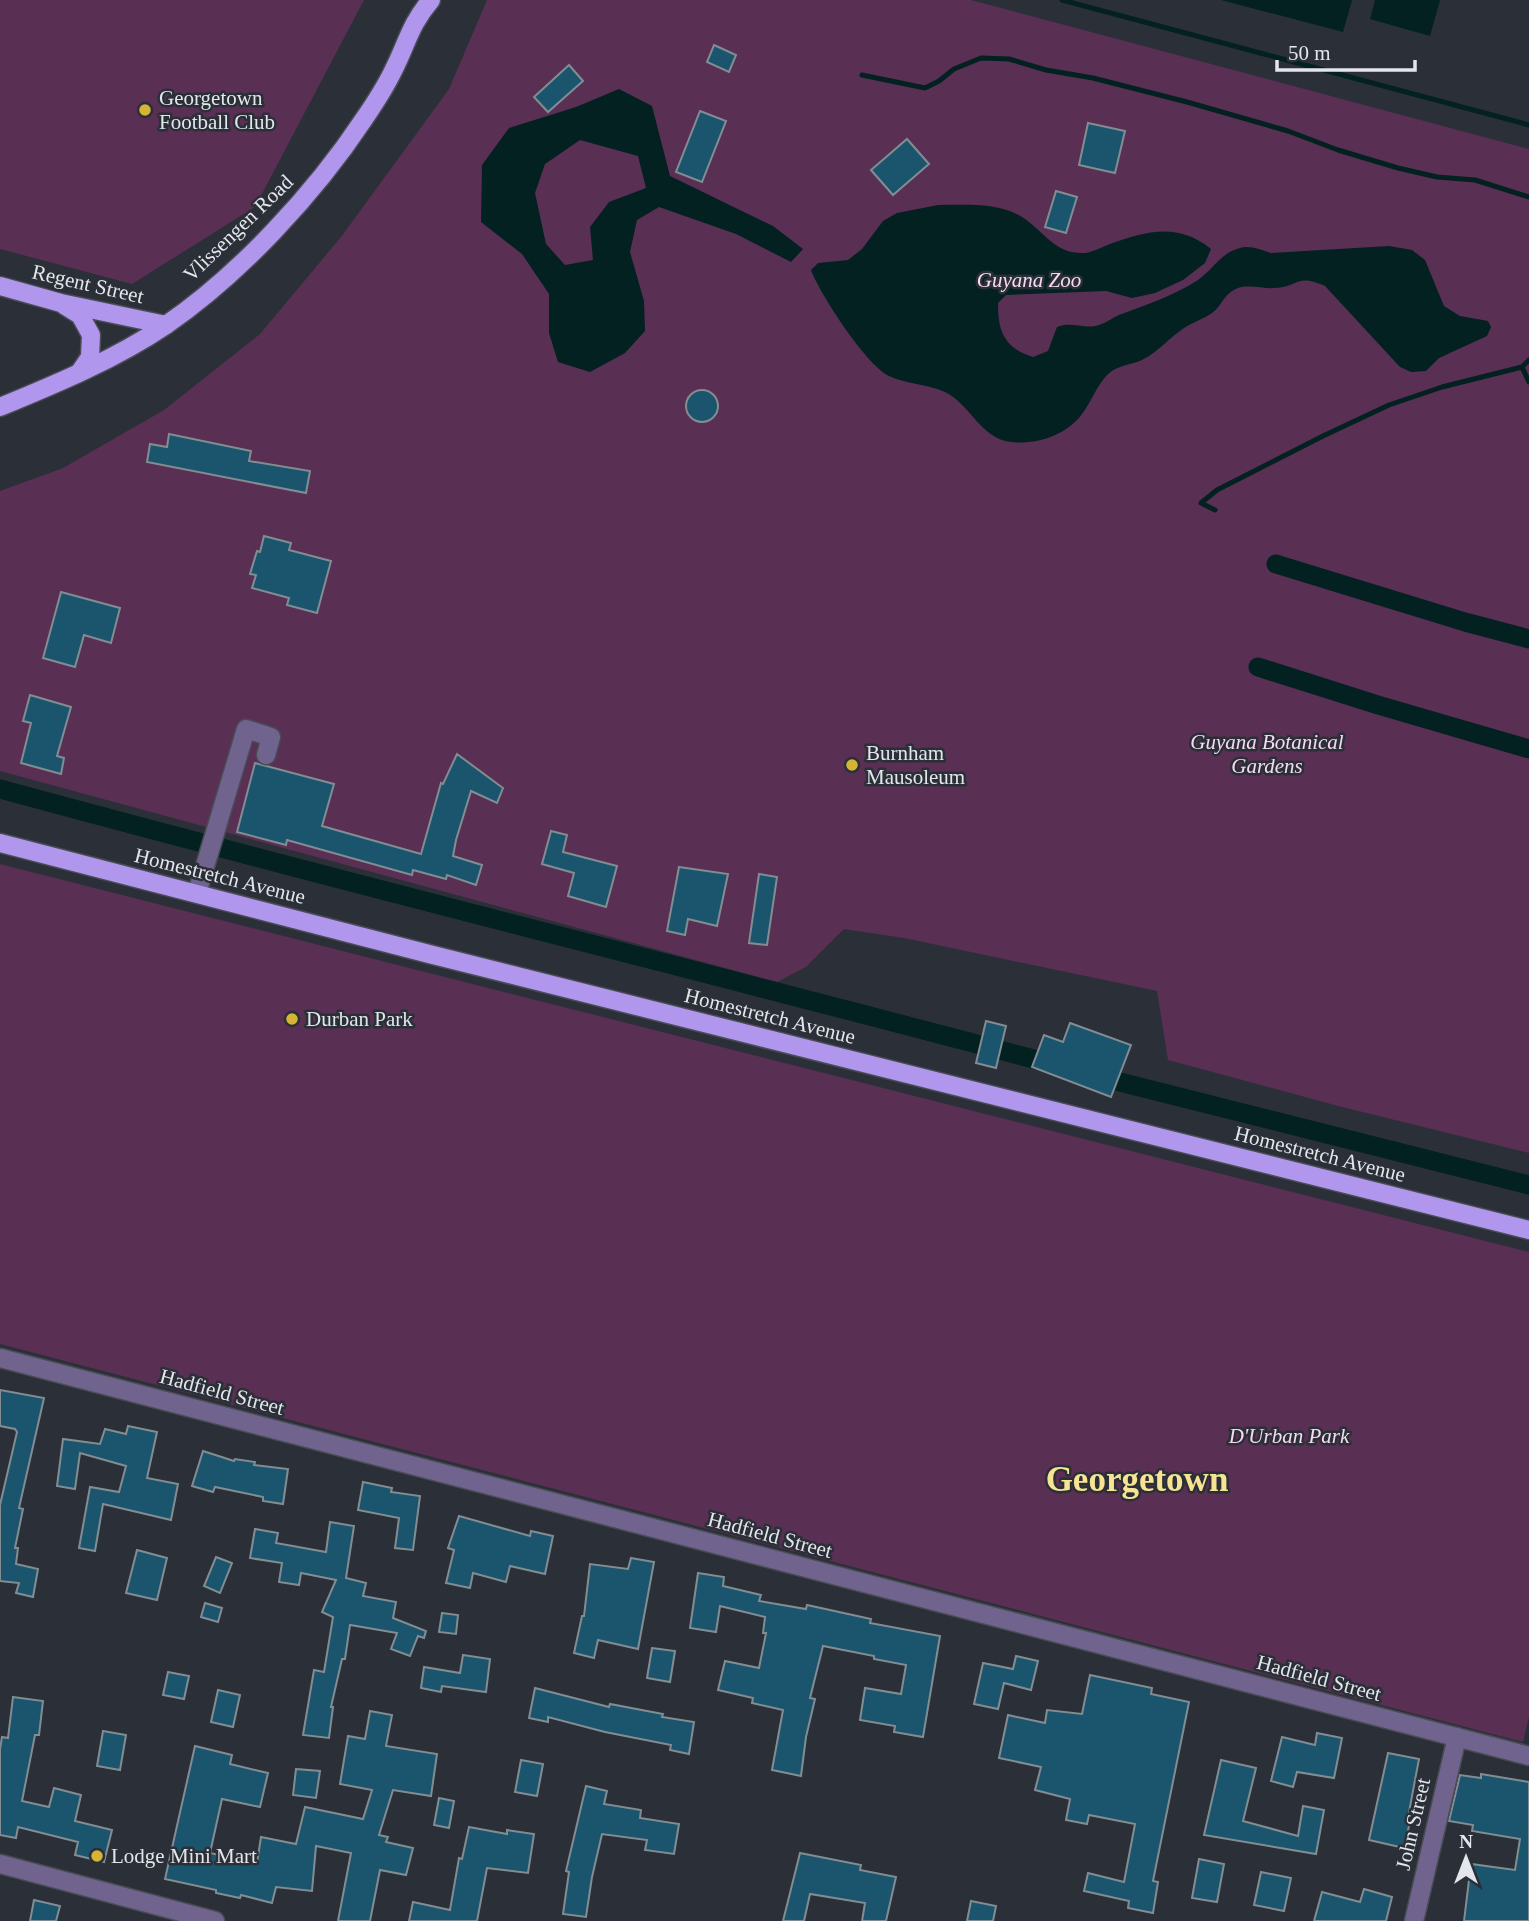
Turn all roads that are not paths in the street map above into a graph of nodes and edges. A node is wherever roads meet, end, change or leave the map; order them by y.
1 (432, 0) edge
2 (417, 9) edge
3 (0, 286) edge
4 (61, 303) junction
5 (166, 325) junction
6 (79, 373) junction
7 (0, 407) edge
8 (266, 755) dead end
9 (0, 843) edge
10 (197, 893) junction
11 (1529, 1230) edge
12 (0, 1358) edge
13 (1457, 1737) junction
14 (1529, 1756) edge
15 (0, 1864) edge
16 (215, 1921) edge
17 (1414, 1921) edge

1 - 2 main road, Vlissengen Road
2 - 5 main road, Vlissengen Road
3 - 4 main road, Regent Street
4 - 5 main road, Regent Street
4 - 6 main road
5 - 6 main road, Vlissengen Road
6 - 7 main road, Vlissengen Road
8 - 10 street
9 - 10 main road, Homestretch Avenue
10 - 11 main road, Homestretch Avenue
12 - 13 street, Hadfield Street
13 - 14 street, Hadfield Street
13 - 17 street, John Street
15 - 16 street

